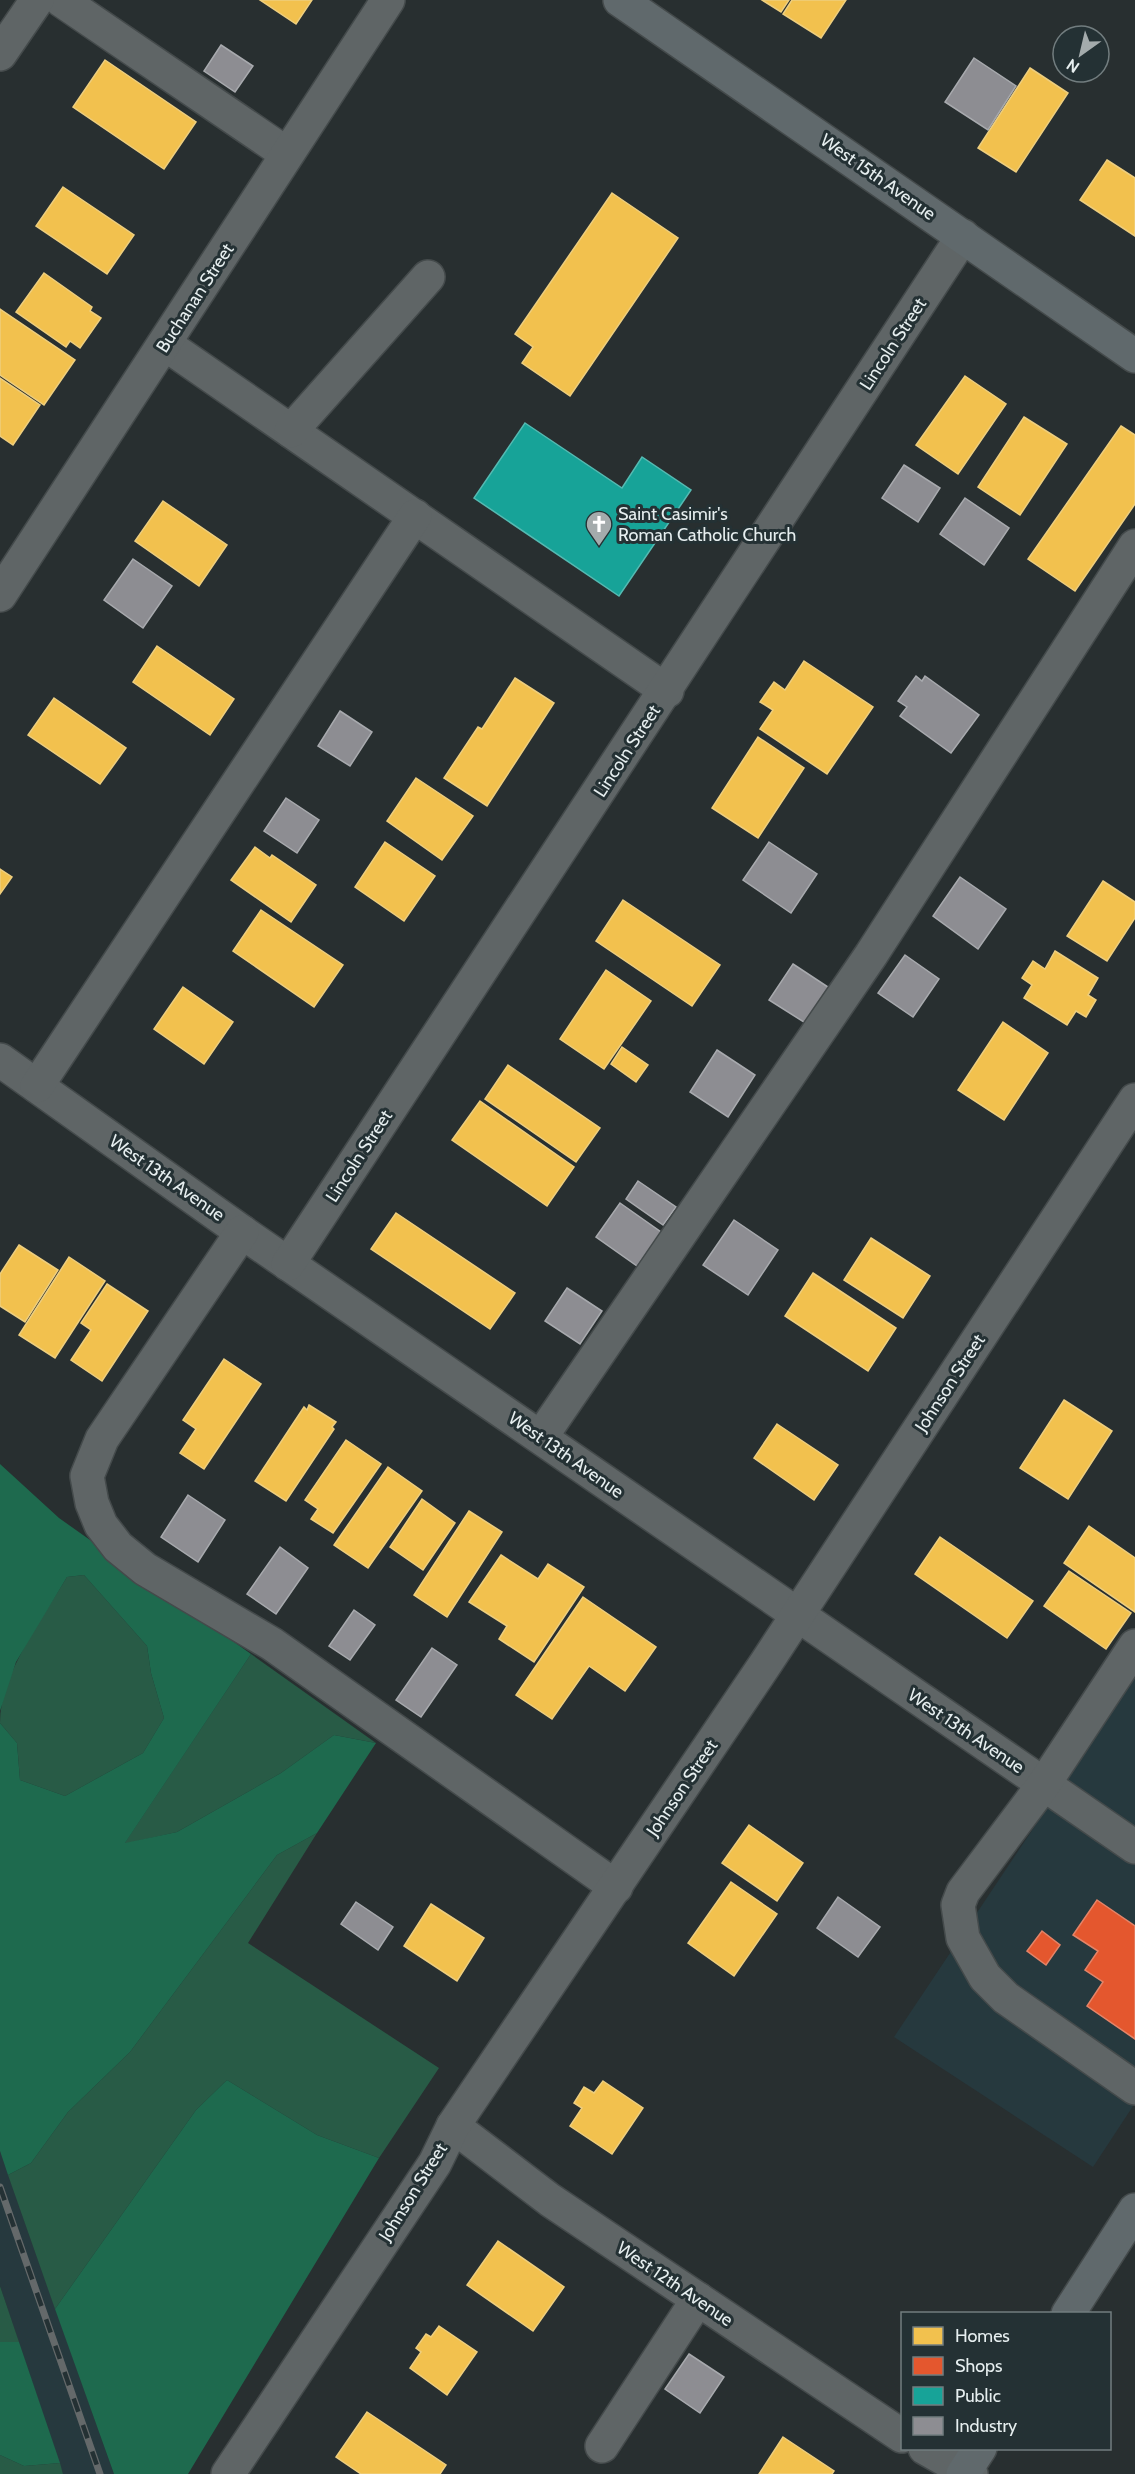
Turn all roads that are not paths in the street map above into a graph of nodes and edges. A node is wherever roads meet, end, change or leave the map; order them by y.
1 (37, 0) edge
2 (61, 0) edge
3 (388, 0) edge
4 (620, 0) edge
5 (0, 54) edge
6 (287, 154) junction
7 (963, 236) junction
8 (428, 277) dead end
9 (165, 344) junction
10 (1135, 356) edge
11 (291, 431) junction
12 (415, 516) junction
13 (1135, 546) edge
14 (0, 595) edge
15 (667, 691) junction
16 (0, 1060) edge
17 (37, 1086) junction
18 (1135, 1100) edge
19 (242, 1232) junction
20 (288, 1264) junction
21 (541, 1437) junction
22 (798, 1615) junction
23 (1135, 1646) edge
24 (1044, 1784) junction
25 (1135, 1847) edge
26 (616, 1887) junction
27 (1135, 2088) edge
28 (453, 2126) junction
29 (1135, 2210) edge
30 (698, 2299) junction
31 (1069, 2312) edge
32 (901, 2435) edge
33 (602, 2446) dead end
34 (931, 2450) edge
35 (970, 2467) edge
36 (228, 2474) edge

1 - 5 street
2 - 6 street
3 - 6 street, Buchanan Street
4 - 7 main road, West 15th Avenue
6 - 9 street, Buchanan Street
7 - 10 main road, West 15th Avenue
7 - 15 street, Lincoln Street
8 - 11 street
9 - 11 street
9 - 14 street, Buchanan Street
11 - 12 street
12 - 15 street
12 - 17 street
13 - 21 street
15 - 20 street, Lincoln Street
16 - 17 street, West 13th Avenue
17 - 19 street, West 13th Avenue
18 - 22 street, Johnson Street
19 - 20 street, West 13th Avenue
19 - 26 street
20 - 21 street, West 13th Avenue
21 - 22 street, West 13th Avenue
22 - 24 street, West 13th Avenue
22 - 26 street, Johnson Street
23 - 24 street
24 - 25 street, West 13th Avenue
24 - 27 street
26 - 28 street, Johnson Street
28 - 30 street, West 12th Avenue
28 - 36 street, Johnson Street
29 - 31 main road
30 - 32 street, West 12th Avenue
30 - 33 street
34 - 35 street

